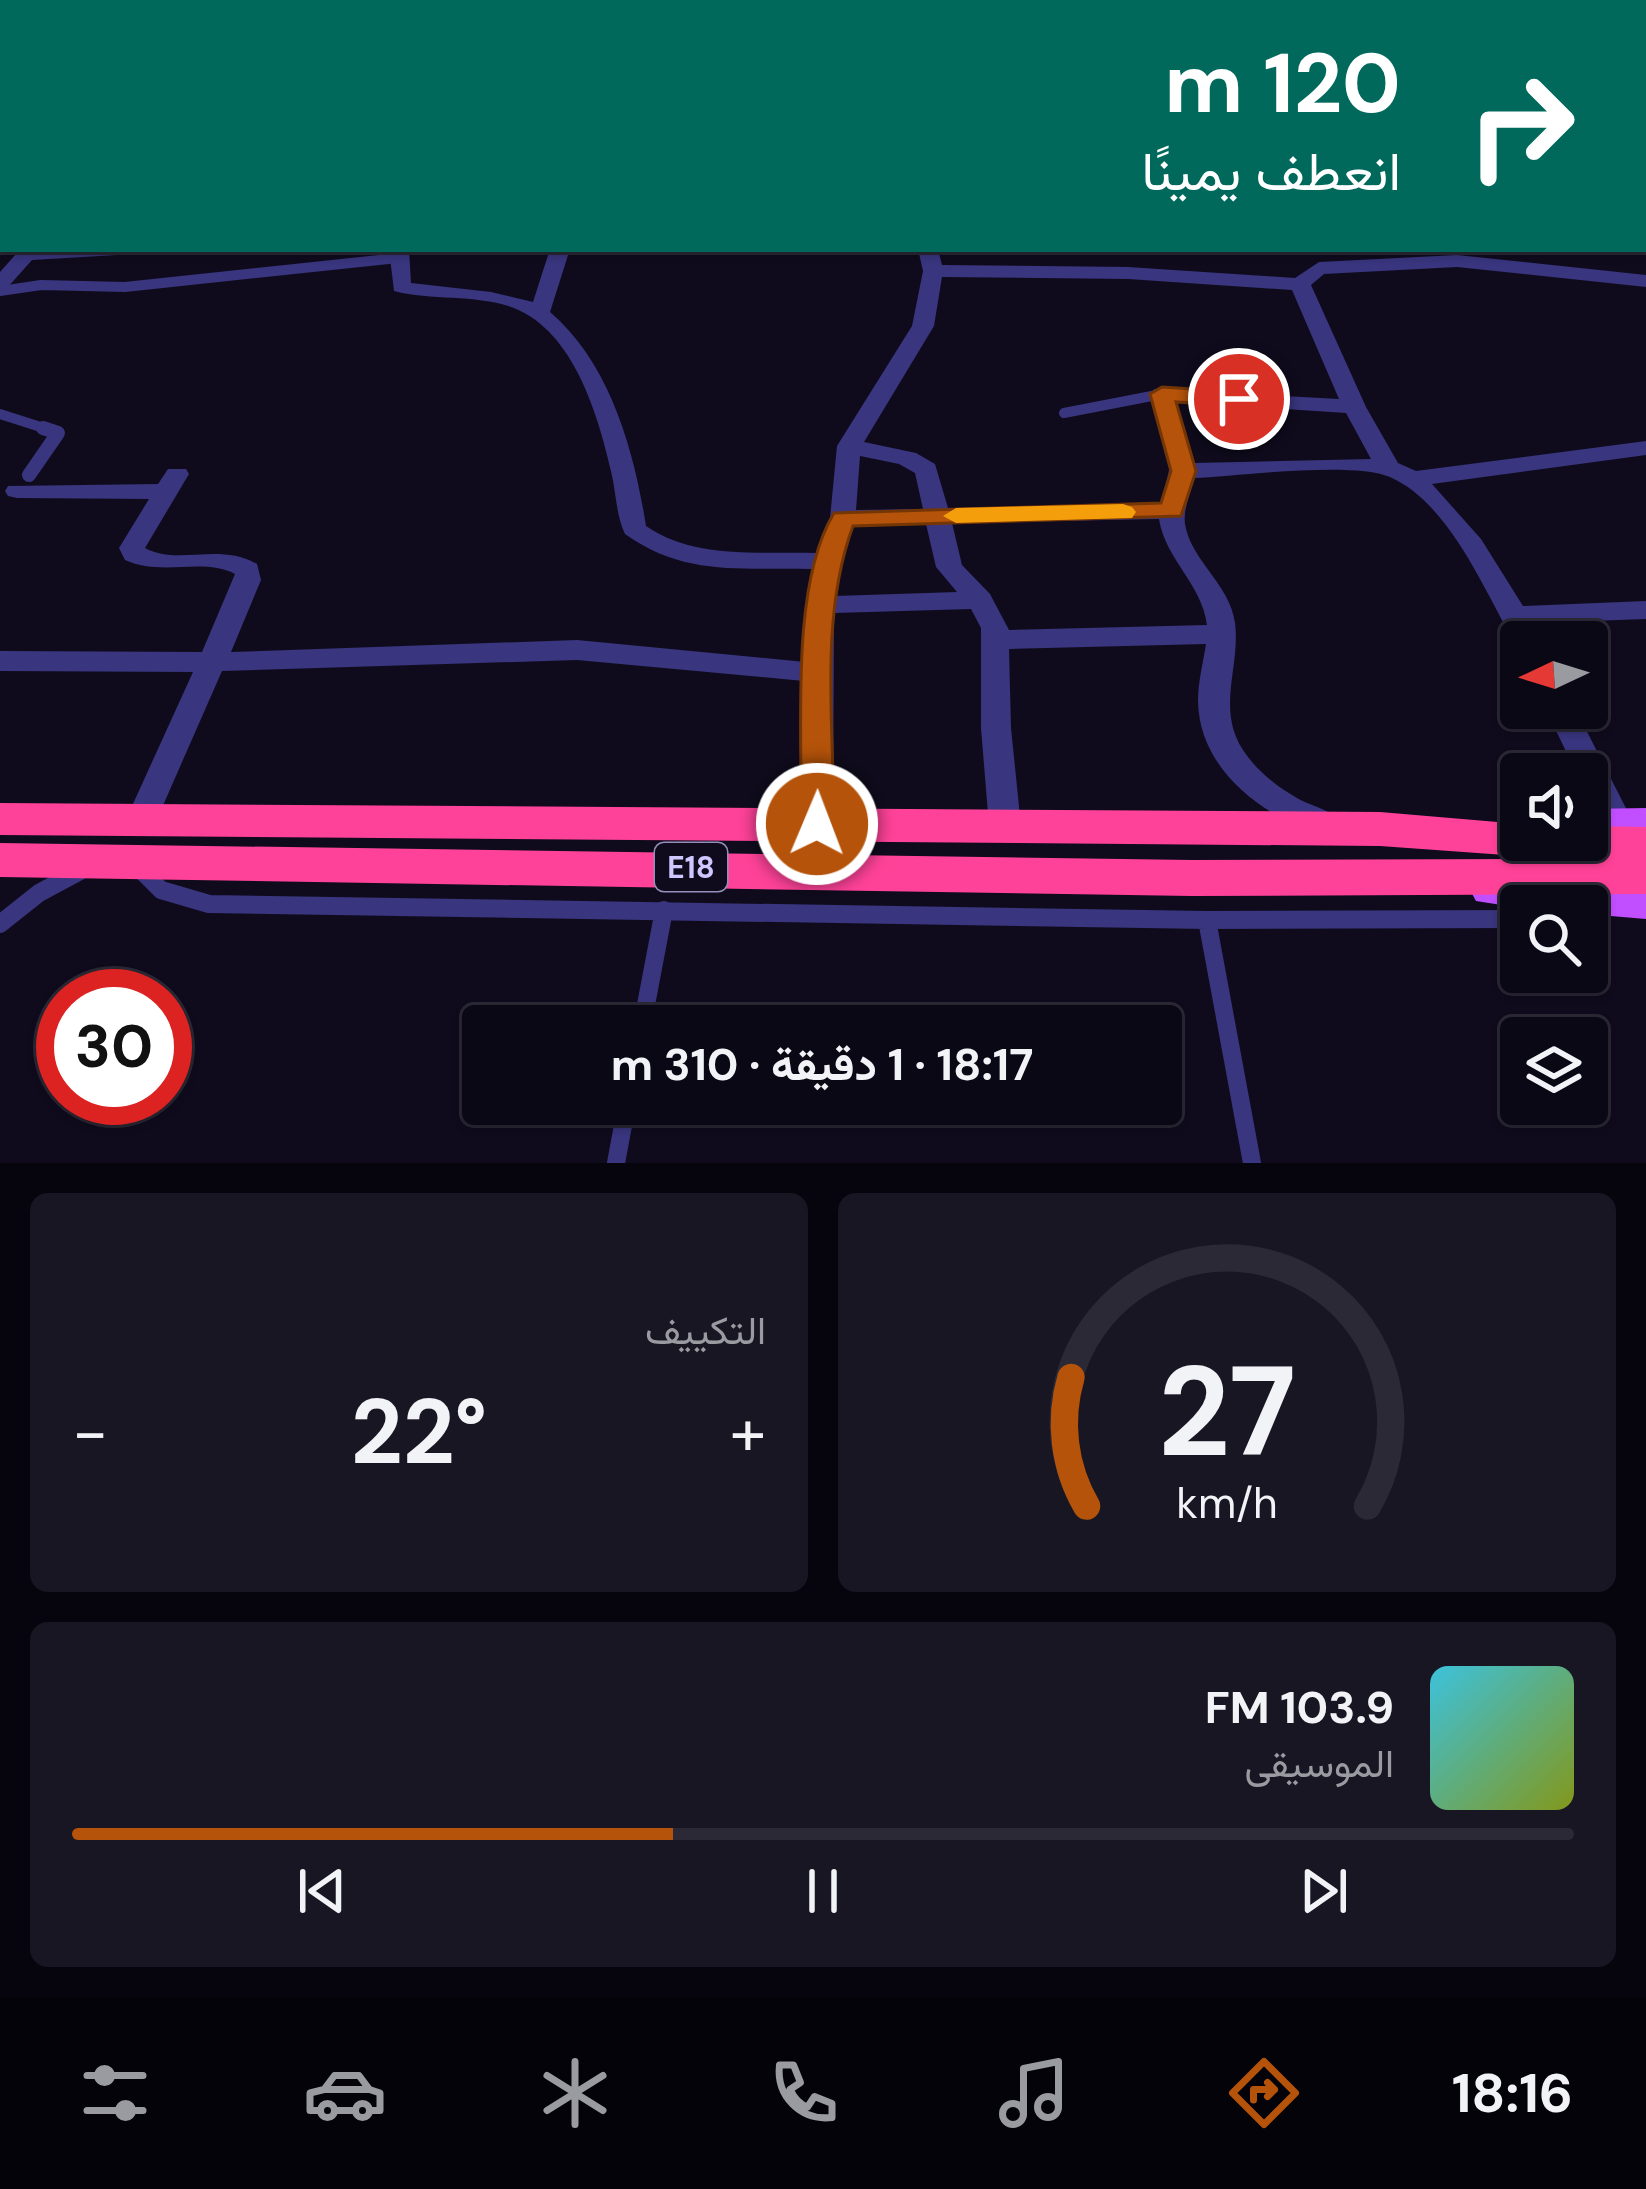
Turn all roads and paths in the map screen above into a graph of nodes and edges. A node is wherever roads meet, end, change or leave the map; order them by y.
1 (25, 252) edge
2 (559, 252) edge
3 (399, 253) edge
4 (930, 260) edge
5 (1636, 280) edge
6 (1300, 284) junction
7 (0, 288) edge
8 (1646, 298) edge
9 (540, 311) junction
10 (1162, 394) junction
11 (1354, 407) junction
12 (1064, 413) dead end
13 (0, 414) edge
14 (849, 446) junction
15 (1646, 448) edge
16 (1388, 467) junction
17 (1183, 471) junction
18 (1414, 479) junction
19 (15, 481) edge
20 (1172, 511) junction
21 (0, 513) edge
22 (938, 516) junction
23 (843, 518) junction
24 (826, 561) junction
25 (980, 600) junction
26 (820, 605) junction
27 (1646, 610) edge
28 (1514, 614) junction
29 (1518, 621) edge
30 (1223, 634) junction
31 (997, 640) junction
32 (0, 661) edge
33 (212, 662) junction
34 (819, 673) junction
35 (1572, 729) edge
36 (1251, 782) junction
37 (0, 819) edge
38 (817, 824) junction
39 (1005, 826) junction
40 (1500, 826) edge
41 (1215, 827) junction
42 (1624, 828) edge
43 (1359, 829) junction
44 (127, 846) junction
45 (0, 860) edge
46 (1646, 876) edge
47 (1382, 880) junction
48 (1500, 894) edge
49 (1608, 903) edge
50 (1646, 904) edge
51 (664, 910) junction
52 (1500, 919) edge
53 (1207, 920) junction
54 (0, 924) edge
55 (646, 1005) edge
56 (623, 1125) edge
57 (616, 1163) edge
58 (1252, 1163) edge

1 - 7 street
2 - 9 street
3 - 7 lane
3 - 9 street
4 - 6 street
4 - 14 street
5 - 6 street
5 - 8 street
6 - 11 street
9 - 24 street
10 - 11 street
10 - 12 lane
10 - 17 street
11 - 16 street
13 - 19 lane
14 - 22 street
14 - 23 street
15 - 18 street
16 - 17 street
16 - 18 street
17 - 20 street
18 - 28 street
19 - 21 street
19 - 33 street
20 - 22 street
20 - 30 street
22 - 23 street
22 - 25 street
23 - 24 street
24 - 26 street
25 - 26 street
25 - 31 street
26 - 34 street
27 - 28 street
28 - 29 street
30 - 31 street
30 - 36 street
31 - 39 street
32 - 33 street
33 - 34 street
33 - 44 street
34 - 38 street
35 - 42 street
36 - 41 street
36 - 43 street
37 - 44 highway, E18
38 - 39 highway, E18
38 - 44 highway, E18
39 - 41 highway, E18
40 - 43 main road
41 - 43 highway, E18
42 - 43 highway, E18
44 - 45 highway, E18
44 - 47 highway, E18
44 - 51 lane
44 - 54 lane
46 - 47 highway, E18
47 - 48 main road
49 - 50 main road
51 - 53 lane
51 - 55 lane
52 - 53 lane
53 - 58 lane
56 - 57 lane

